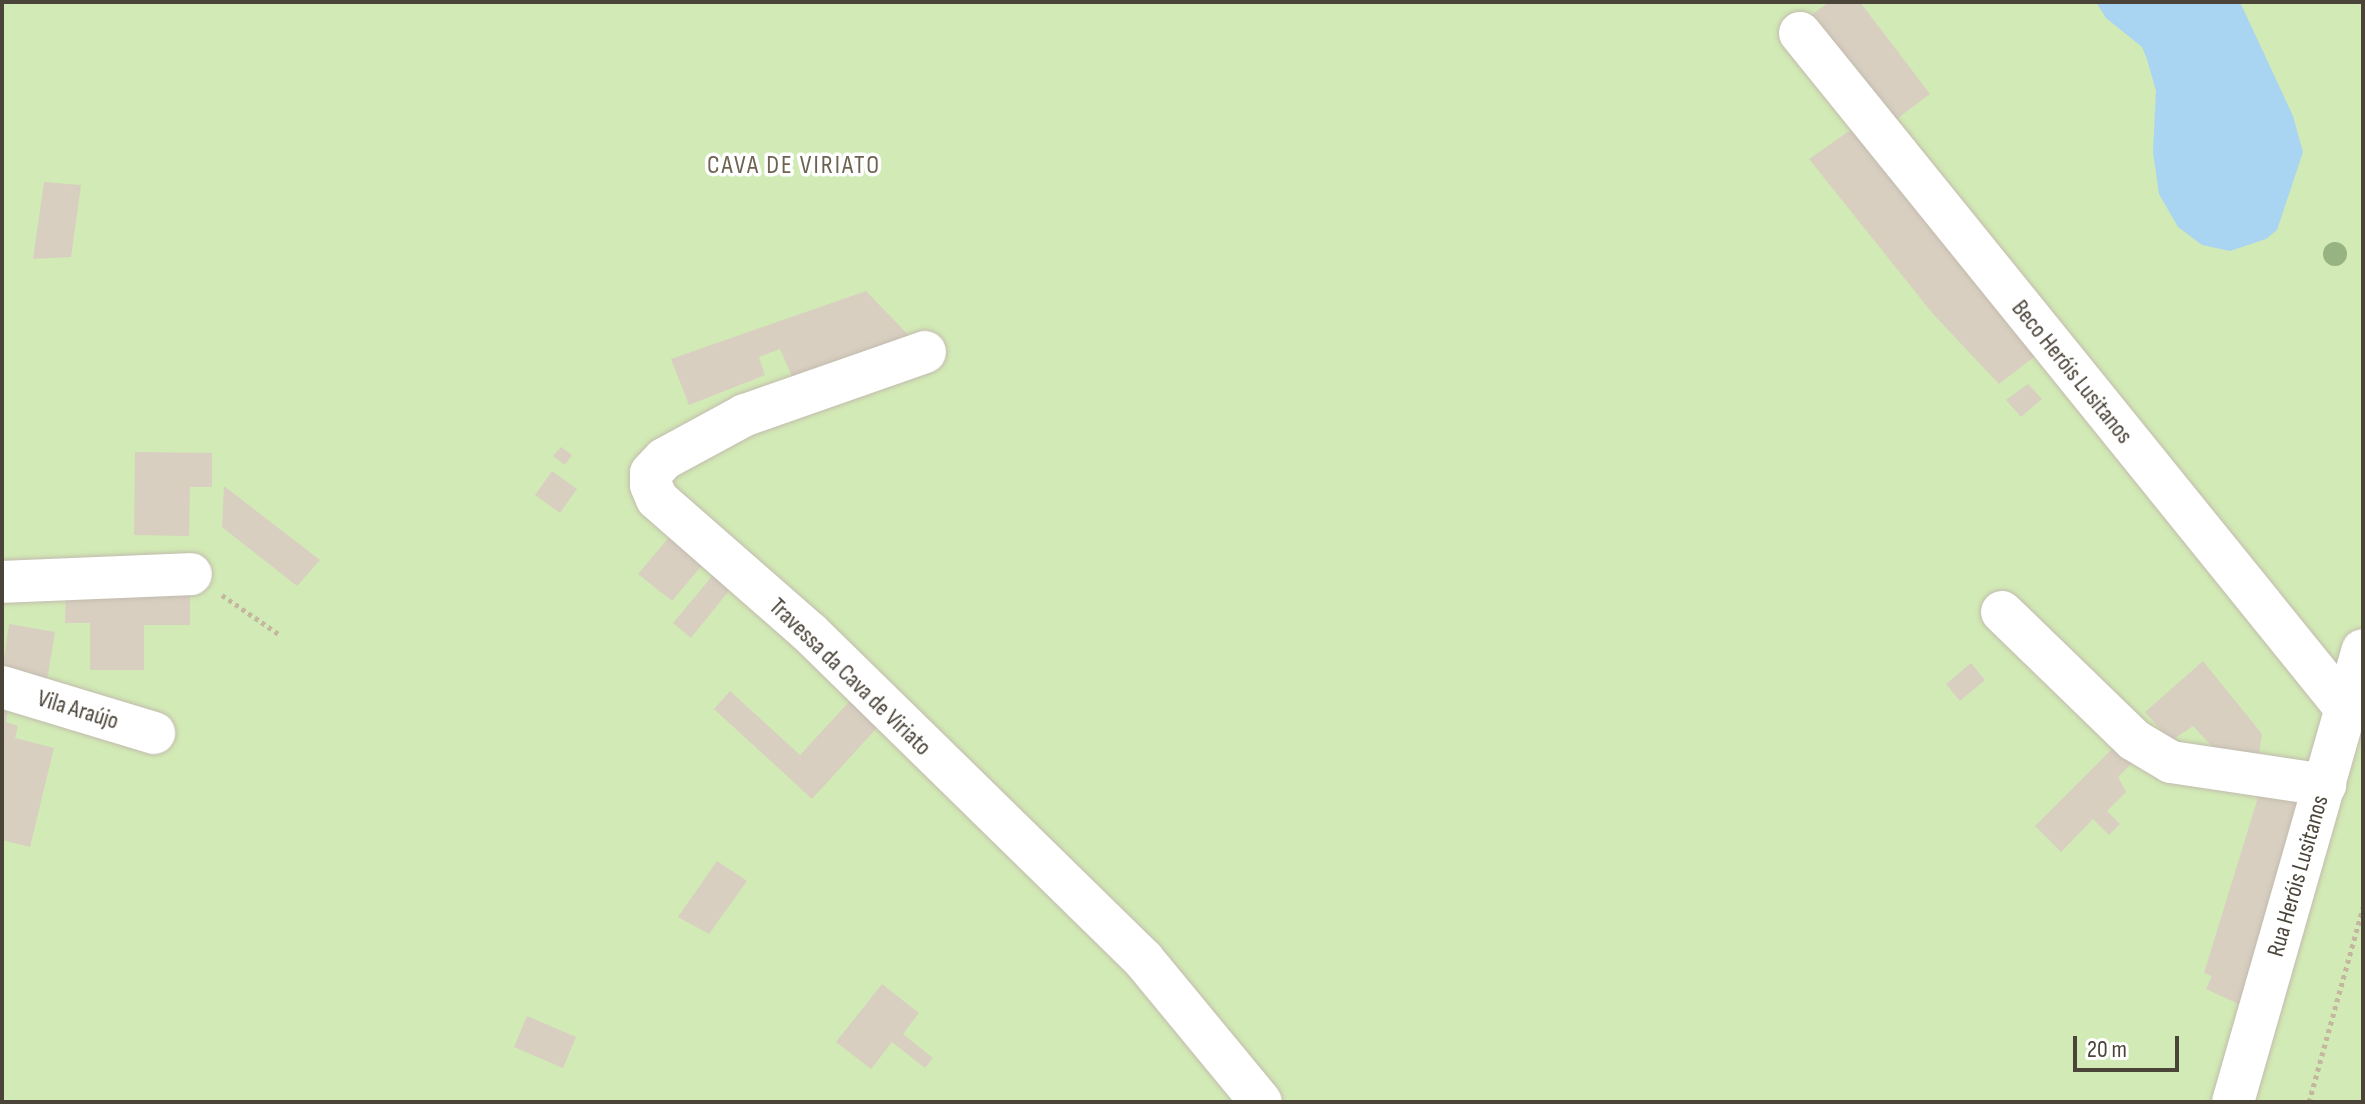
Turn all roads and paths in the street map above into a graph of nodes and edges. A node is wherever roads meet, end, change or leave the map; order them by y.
1 (1800, 33) dead end
2 (925, 352) dead end
3 (191, 574) joint
4 (2, 582) edge
5 (2002, 612) dead end
6 (280, 635) dead end
7 (2363, 650) edge
8 (2, 687) edge
9 (2347, 710) junction
10 (154, 733) dead end
11 (2325, 785) junction
12 (2363, 907) edge
13 (1261, 1102) edge
14 (2233, 1102) edge
15 (2309, 1102) edge

1 - 9 street, Beco Heróis Lusitanos
2 - 13 street, Travessa da Cava de Viriato
3 - 4 street
3 - 6 path
5 - 11 street
7 - 9 street, Rua Heróis Lusitanos
8 - 10 street, Vila Araújo
9 - 11 street, Rua Heróis Lusitanos
11 - 14 street, Rua Heróis Lusitanos
12 - 15 path

